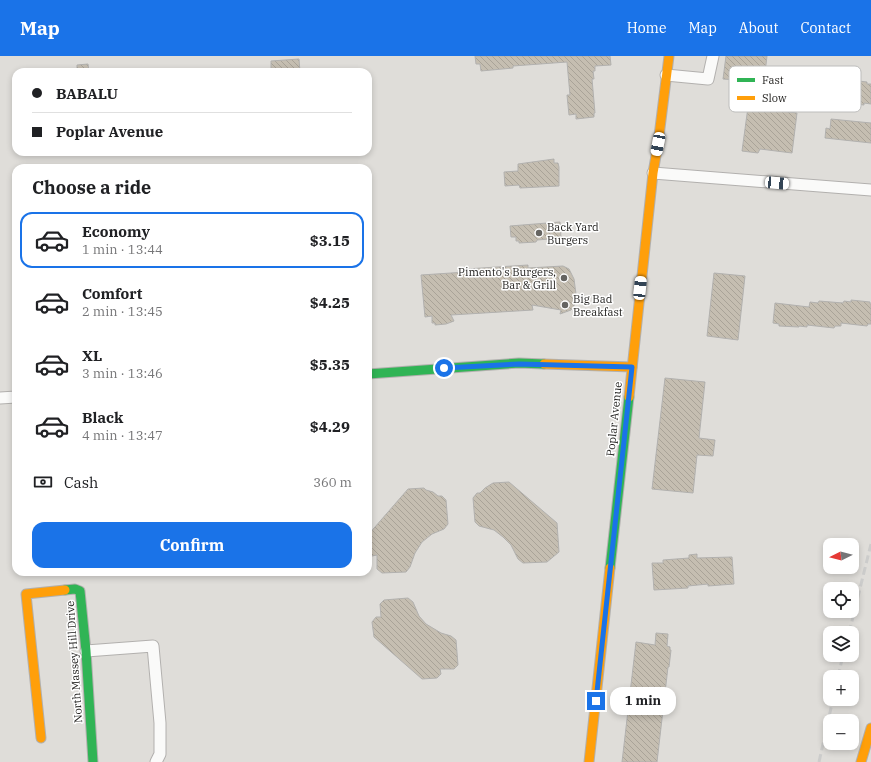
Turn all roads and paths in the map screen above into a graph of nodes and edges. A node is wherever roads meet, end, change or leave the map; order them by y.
1 (669, 56) edge
2 (713, 56) edge
3 (666, 75) junction
4 (653, 173) junction
5 (871, 190) edge
6 (632, 367) junction
7 (372, 374) edge
8 (12, 397) edge
9 (0, 398) edge
10 (86, 651) junction
11 (871, 728) edge
12 (41, 738) dead end
13 (93, 762) edge
14 (156, 762) edge
15 (589, 762) edge
16 (861, 762) edge

1 - 3 main road, Poplar Avenue
2 - 3 street
3 - 4 main road, Poplar Avenue
4 - 5 street
4 - 6 main road, Poplar Avenue
6 - 7 main road
6 - 15 main road, Poplar Avenue
8 - 9 street
10 - 12 main road, North Massey Hill Drive
10 - 13 main road, North Massey Hill Drive
10 - 14 street
11 - 16 main road

